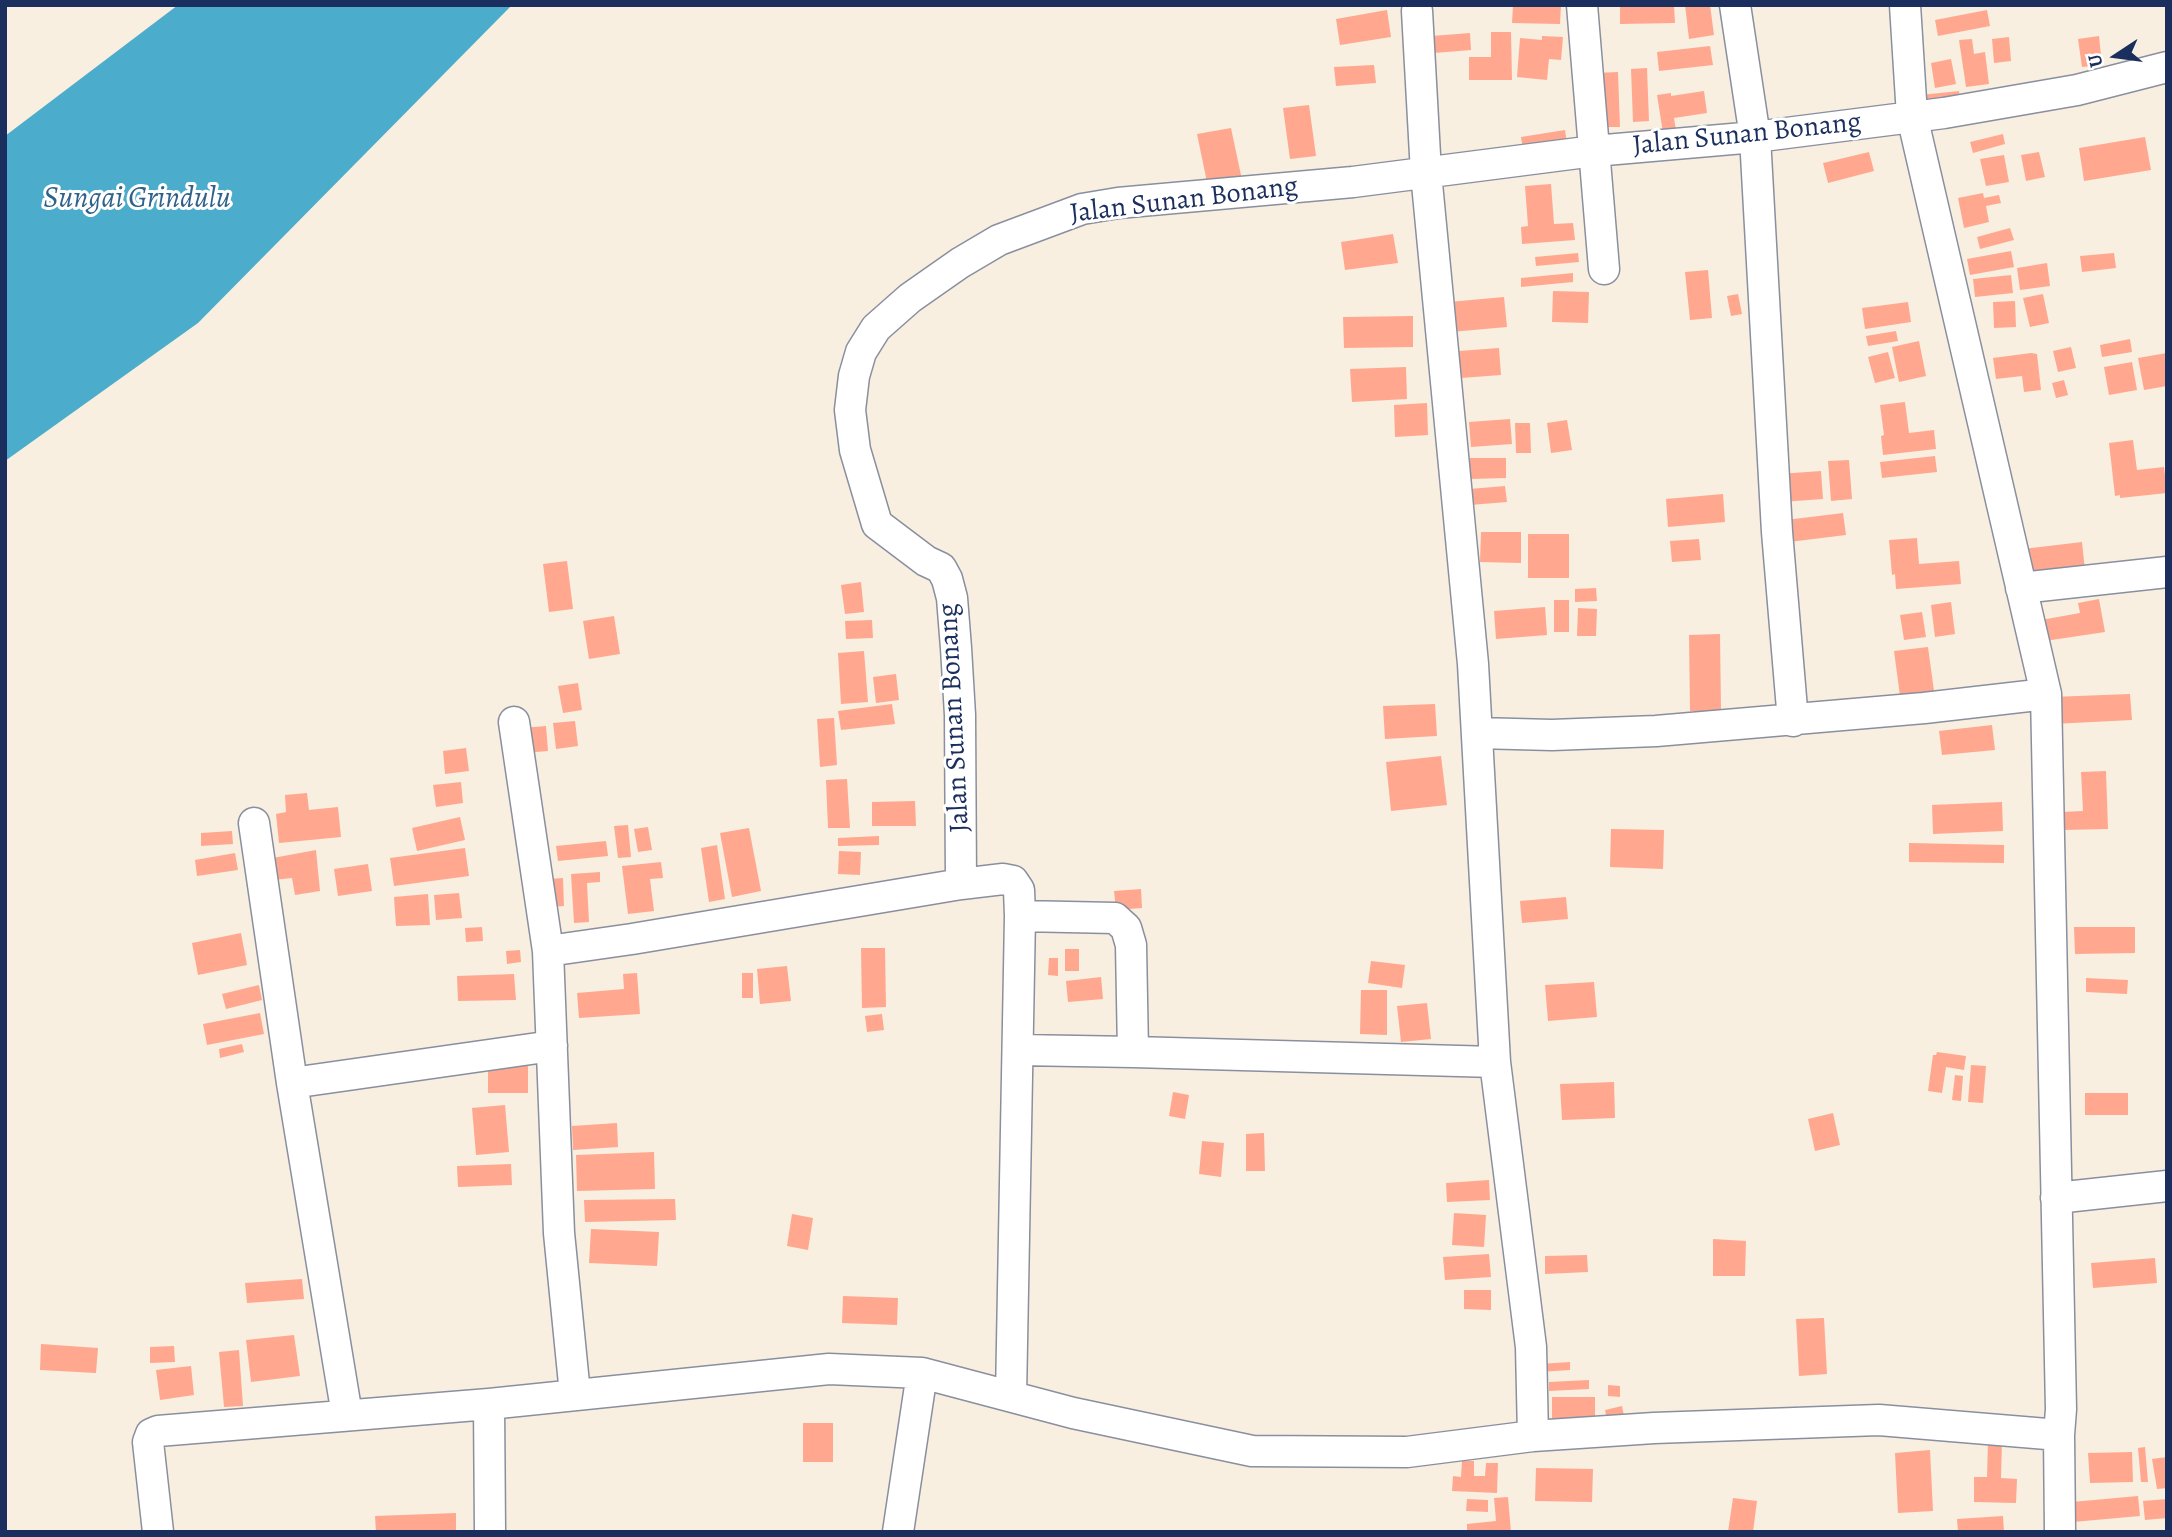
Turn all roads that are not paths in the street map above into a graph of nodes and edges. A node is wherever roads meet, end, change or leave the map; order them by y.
1 (1582, 5) edge
2 (1735, 5) edge
3 (1905, 5) edge
4 (1417, 11) dead end
5 (2167, 67) edge
6 (1912, 116) junction
7 (1755, 137) junction
8 (1594, 151) junction
9 (1426, 173) junction
10 (1604, 269) dead end
11 (2167, 572) edge
12 (2021, 588) junction
13 (2046, 694) junction
14 (1793, 721) junction
15 (514, 722) dead end
16 (1477, 733) junction
17 (254, 823) dead end
18 (961, 884) junction
19 (1020, 916) junction
20 (548, 951) junction
21 (552, 1046) junction
22 (1019, 1050) junction
23 (1133, 1052) junction
24 (1495, 1062) junction
25 (292, 1083) junction
26 (2167, 1186) edge
27 (2056, 1198) junction
28 (922, 1373) junction
29 (575, 1394) junction
30 (1011, 1396) junction
31 (489, 1404) junction
32 (347, 1415) junction
33 (2059, 1435) junction
34 (1533, 1436) junction
35 (158, 1532) edge
36 (490, 1532) edge
37 (898, 1532) edge
38 (2060, 1532) edge

1 - 8 street
2 - 7 street
3 - 6 street
4 - 9 street
5 - 6 street, Jalan Sunan Bonang
6 - 7 street, Jalan Sunan Bonang
6 - 12 street
7 - 8 street, Jalan Sunan Bonang
7 - 14 street
8 - 9 street, Jalan Sunan Bonang
8 - 10 street
9 - 16 street
9 - 18 street, Jalan Sunan Bonang
11 - 12 street
12 - 13 street
13 - 14 street
13 - 27 street
14 - 16 street
15 - 20 street
16 - 24 street
17 - 25 street
18 - 19 street
18 - 20 street
19 - 22 street
19 - 23 street
20 - 21 street
21 - 25 street
21 - 29 street
22 - 23 street
22 - 30 street
23 - 24 street
24 - 34 street
25 - 32 street
26 - 27 street
27 - 33 street
28 - 29 street
28 - 30 street
28 - 37 street
29 - 31 street
30 - 34 street
31 - 32 street
31 - 36 street
32 - 35 street
33 - 34 street
33 - 38 street

